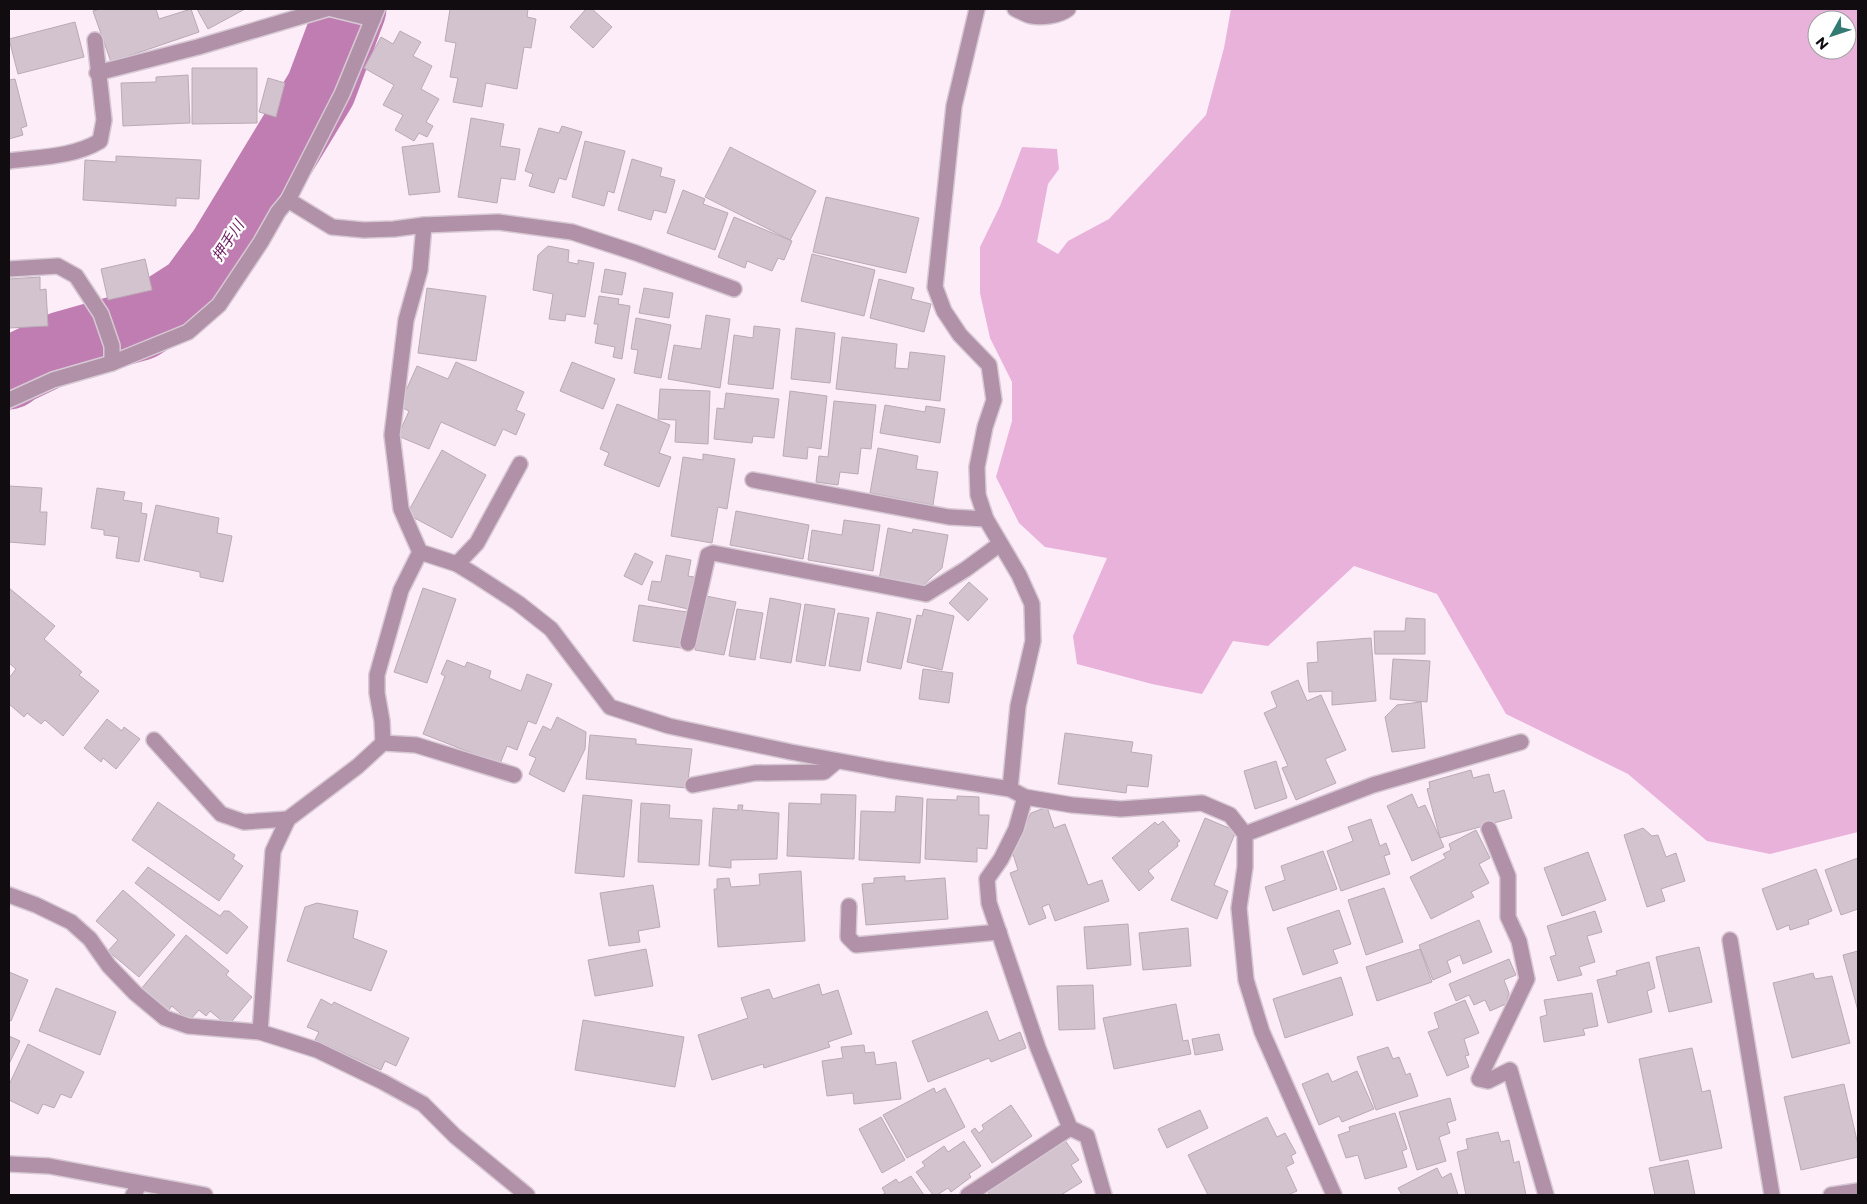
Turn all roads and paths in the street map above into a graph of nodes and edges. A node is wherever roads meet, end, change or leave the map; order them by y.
1 (326, 9) edge
2 (332, 9) edge
3 (977, 9) edge
4 (1015, 9) edge
5 (1068, 9) edge
6 (375, 14) edge
7 (95, 40) dead end
8 (98, 73) junction
9 (9, 161) edge
10 (288, 200) junction
11 (424, 225) junction
12 (9, 269) edge
13 (734, 289) dead end
14 (112, 363) junction
15 (9, 400) edge
16 (520, 464) dead end
17 (753, 480) dead end
18 (986, 518) junction
19 (1000, 544) junction
20 (420, 552) junction
21 (457, 564) junction
22 (688, 643) dead end
23 (154, 740) dead end
24 (1520, 742) dead end
25 (383, 743) junction
26 (837, 761) junction
27 (514, 775) dead end
28 (693, 785) dead end
29 (1010, 790) junction
30 (1025, 796) junction
31 (288, 819) junction
32 (1489, 829) dead end
33 (1245, 834) junction
34 (9, 895) edge
35 (849, 906) dead end
36 (999, 932) junction
37 (1730, 940) dead end
38 (260, 1032) junction
39 (1070, 1128) junction
40 (9, 1164) edge
41 (136, 1190) edge
42 (1858, 1191) edge
43 (205, 1195) edge
44 (527, 1195) edge
45 (968, 1195) edge
46 (1104, 1195) edge
47 (1334, 1195) edge
48 (1546, 1195) edge
49 (1772, 1195) edge
50 (1831, 1195) edge

1 - 8 street
2 - 6 street
3 - 18 street
4 - 5 street
6 - 10 street
7 - 8 street
8 - 9 street
10 - 11 street
10 - 14 street
11 - 13 street
11 - 20 street
12 - 14 street
14 - 15 street
16 - 21 street
17 - 18 street
18 - 19 street
19 - 22 street
19 - 29 street
20 - 21 street
20 - 25 street
21 - 26 street
23 - 31 street
24 - 33 street
25 - 27 street
25 - 31 street
26 - 28 street
26 - 29 street
29 - 30 street
30 - 33 street
30 - 36 street
31 - 38 street
32 - 48 street
33 - 47 street
34 - 38 street
35 - 36 street
36 - 39 street
37 - 49 street
38 - 44 street
39 - 45 street
39 - 46 street
40 - 41 street
41 - 43 street
42 - 50 street

